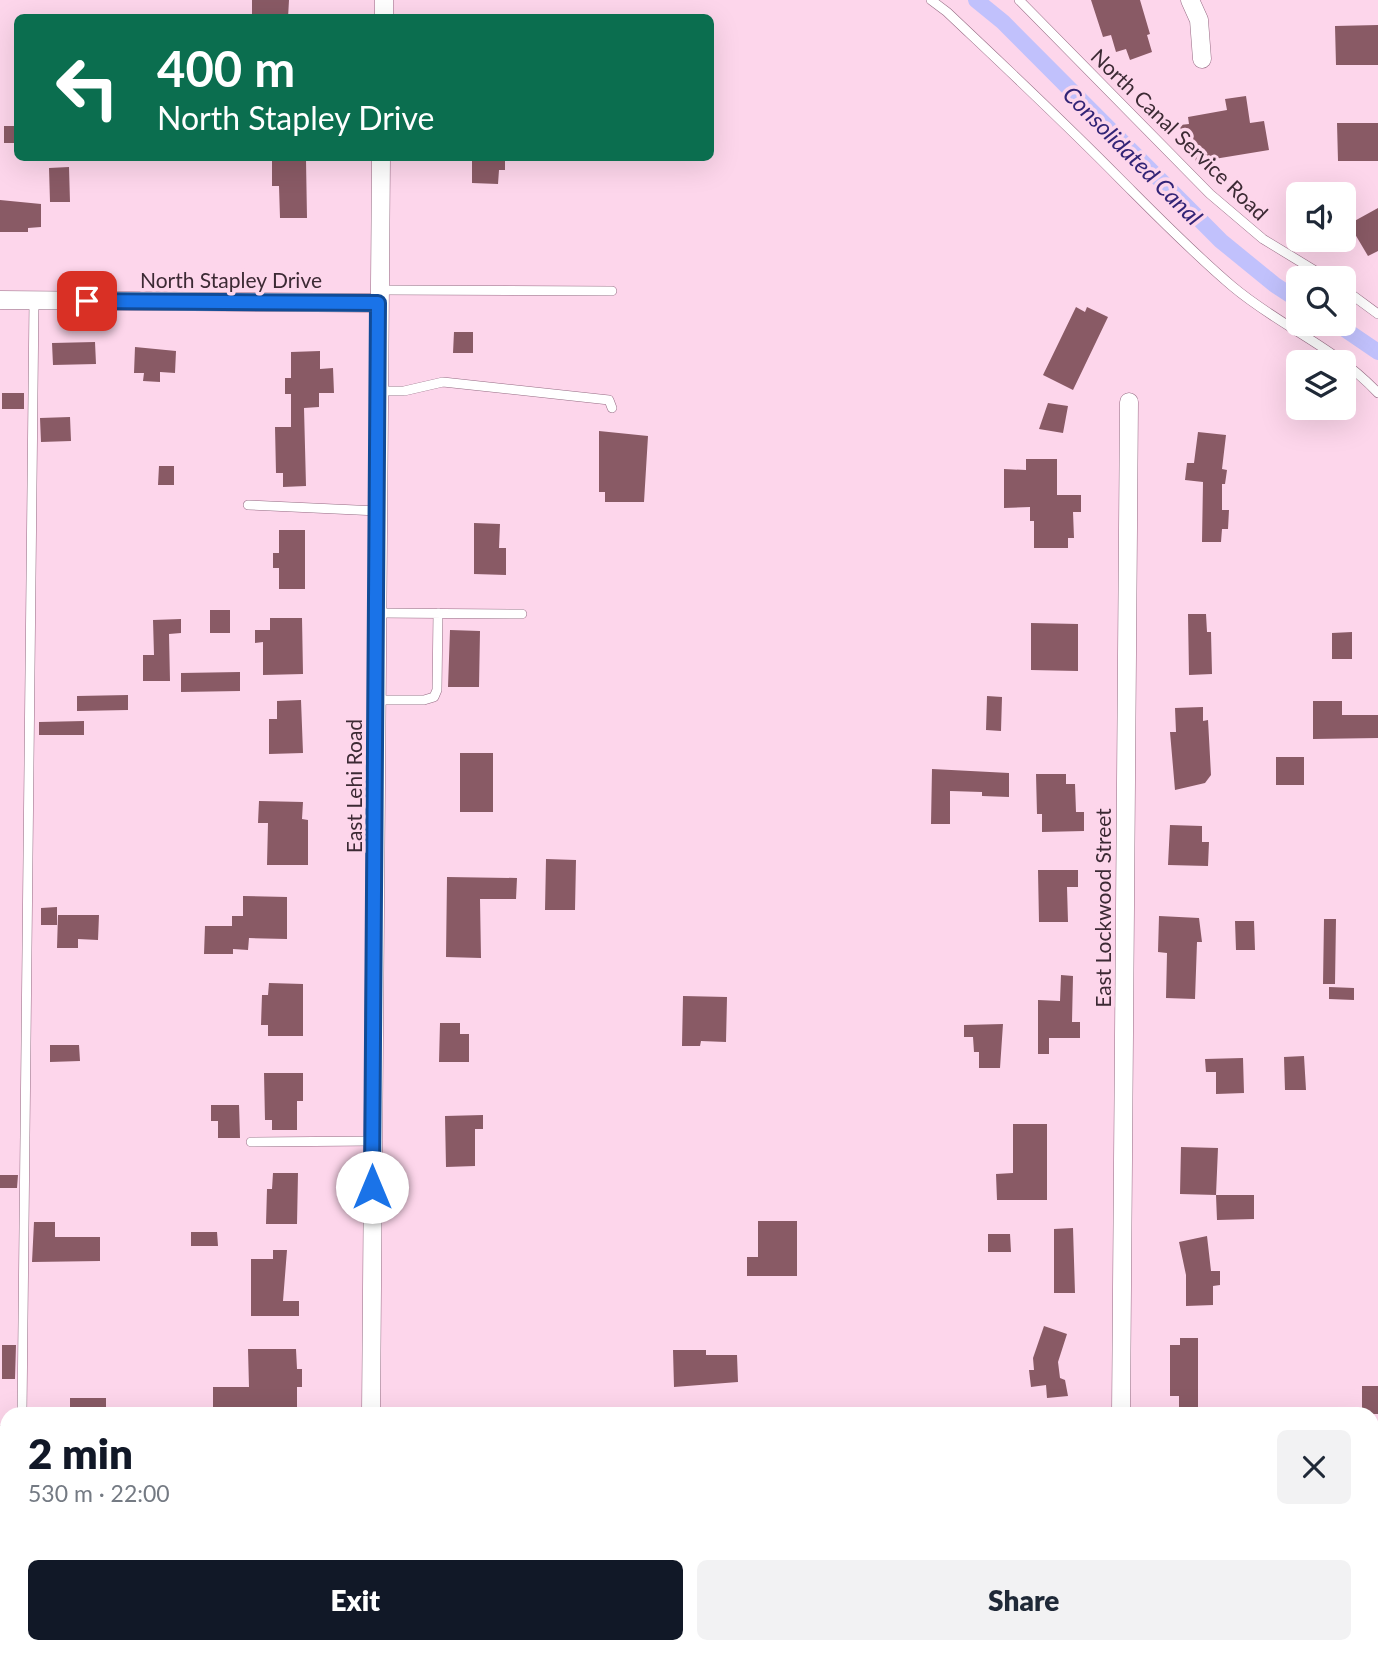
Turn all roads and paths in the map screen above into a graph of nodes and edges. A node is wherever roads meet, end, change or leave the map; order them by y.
1 (931, 0) edge
2 (1019, 0) edge
3 (1191, 0) edge
4 (1202, 59) dead end
5 (381, 161) edge
6 (1307, 266) edge
7 (612, 291) dead end
8 (379, 296) junction
9 (1356, 298) edge
10 (0, 300) edge
11 (33, 300) junction
12 (1378, 314) edge
13 (378, 391) junction
14 (1378, 393) edge
15 (1129, 402) dead end
16 (612, 408) dead end
17 (248, 505) dead end
18 (378, 511) junction
19 (377, 613) junction
20 (438, 613) junction
21 (522, 614) dead end
22 (376, 700) junction
23 (373, 1141) junction
24 (251, 1142) dead end
25 (22, 1407) edge
26 (371, 1407) edge
27 (1121, 1407) edge

1 - 14 lane
2 - 6 lane, North Canal Service Road
3 - 4 street
5 - 8 street, East Lehi Road
7 - 8 lane
8 - 11 street, North Stapley Drive
8 - 13 street, East Lehi Road
9 - 12 lane
10 - 11 street, North Stapley Drive
11 - 25 lane
13 - 16 lane
13 - 18 street, East Lehi Road
15 - 27 street, East Lockwood Street
17 - 18 lane
18 - 19 street, East Lehi Road
19 - 20 lane
19 - 22 street, East Lehi Road
20 - 21 lane
20 - 22 lane
22 - 23 street, East Lehi Road
23 - 24 lane
23 - 26 street, East Lehi Road

